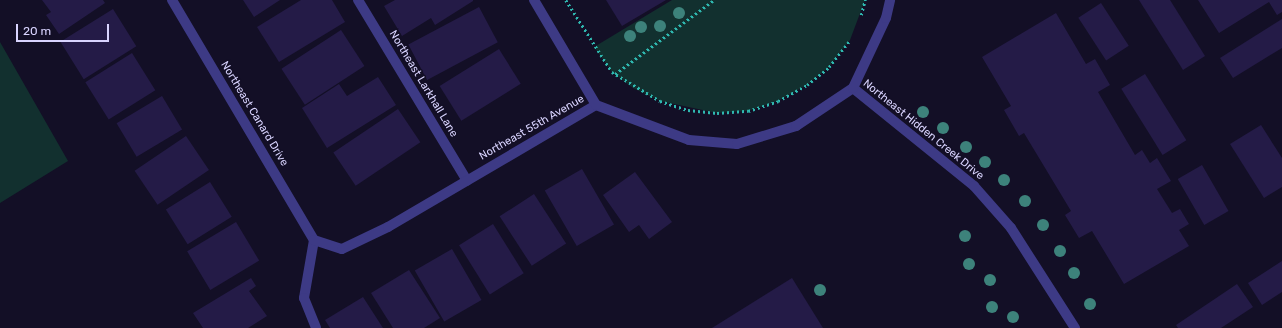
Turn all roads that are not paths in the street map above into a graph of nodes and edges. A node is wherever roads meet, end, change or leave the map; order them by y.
1 (172, 0) edge
2 (358, 0) edge
3 (534, 0) edge
4 (890, 0) edge
5 (853, 88) junction
6 (596, 105) junction
7 (467, 181) junction
8 (314, 240) junction
9 (316, 328) edge
10 (1075, 328) edge

1 - 8 street, Northeast Canard Drive
2 - 7 street, Northeast Larkhall Lane
3 - 6 street
4 - 5 street, Northeast Hidden Creek Drive
5 - 6 street, Northeast 55th Avenue
5 - 10 street, Northeast Hidden Creek Drive
6 - 7 street, Northeast 55th Avenue
7 - 8 street, Northeast 55th Avenue
8 - 9 street

